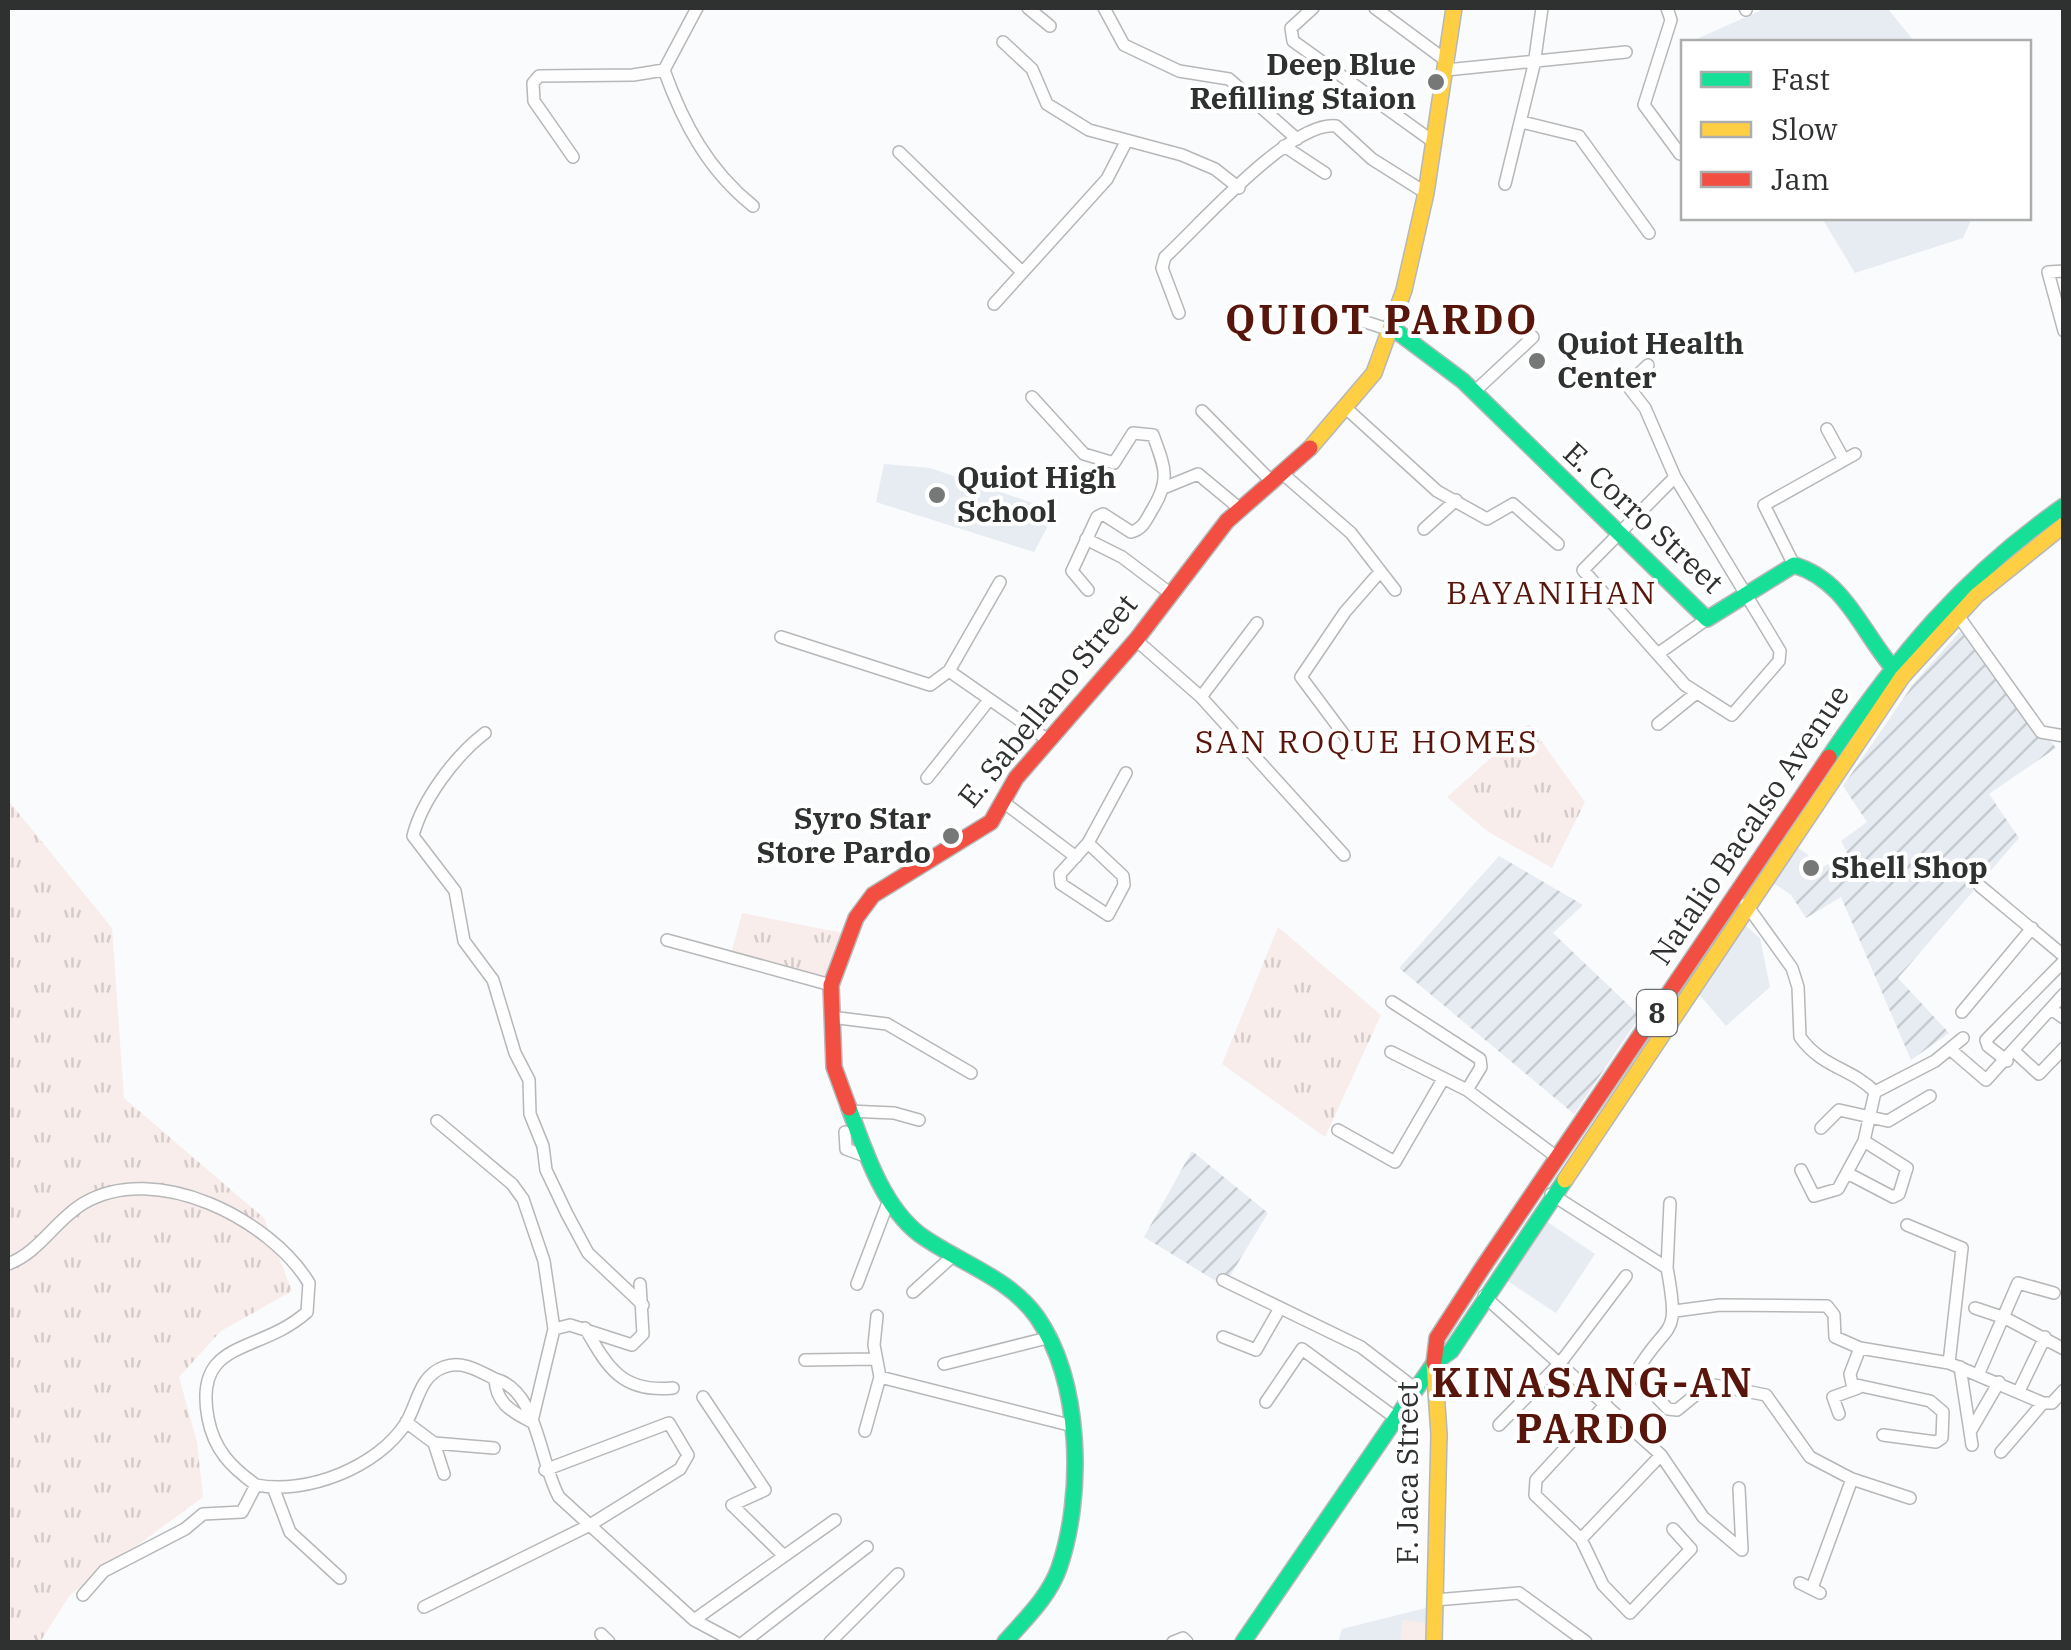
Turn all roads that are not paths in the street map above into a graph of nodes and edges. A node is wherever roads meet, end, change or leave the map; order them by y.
1 (697, 8) edge
2 (1028, 8) edge
3 (1104, 8) edge
4 (1314, 8) edge
5 (1375, 8) edge
6 (1454, 8) edge
7 (1542, 8) edge
8 (1667, 8) edge
9 (1050, 26) dead end
10 (1003, 42) dead end
11 (1626, 52) dead end
12 (1534, 64) junction
13 (1447, 66) junction
14 (664, 70) junction
15 (1522, 122) junction
16 (1297, 139) junction
17 (1126, 142) junction
18 (1434, 142) junction
19 (1284, 146) junction
20 (900, 152) dead end
21 (1680, 154) dead end
22 (573, 157) dead end
23 (1325, 174) dead end
24 (1505, 184) dead end
25 (1239, 188) junction
26 (1426, 193) junction
27 (753, 206) dead end
28 (1650, 233) dead end
29 (2064, 271) edge
30 (1022, 272) junction
31 (994, 304) dead end
32 (1179, 313) dead end
33 (1364, 321) dead end
34 (1391, 328) junction
35 (2064, 332) edge
36 (1533, 337) dead end
37 (1648, 365) dead end
38 (1473, 394) junction
39 (1032, 397) dead end
40 (1348, 410) junction
41 (1202, 411) dead end
42 (1827, 429) dead end
43 (1278, 478) junction
44 (1675, 478) junction
45 (1166, 488) junction
46 (1456, 500) junction
47 (2064, 506) edge
48 (1239, 508) junction
49 (2064, 524) edge
50 (1424, 529) dead end
51 (1620, 534) junction
52 (1086, 539) junction
53 (1558, 544) dead end
54 (1794, 565) junction
55 (1380, 573) junction
56 (1000, 582) dead end
57 (1088, 590) dead end
58 (1395, 590) dead end
59 (1171, 594) junction
60 (1745, 594) junction
61 (1957, 614) junction
62 (1706, 619) junction
63 (1257, 624) dead end
64 (781, 637) dead end
65 (1136, 640) junction
66 (1658, 653) junction
67 (949, 672) junction
68 (1896, 672) junction
69 (1695, 694) junction
70 (1200, 697) junction
71 (989, 700) junction
72 (1658, 724) dead end
73 (485, 732) dead end
74 (2064, 736) edge
75 (1048, 740) junction
76 (1350, 744) dead end
77 (1126, 773) dead end
78 (927, 778) dead end
79 (1006, 804) junction
80 (1088, 843) junction
81 (1344, 854) dead end
82 (1076, 857) junction
83 (1980, 886) dead end
84 (1746, 904) junction
85 (2032, 928) junction
86 (667, 940) dead end
87 (2064, 958) edge
88 (832, 985) junction
89 (2064, 994) edge
90 (1392, 1002) dead end
91 (2051, 1009) junction
92 (1962, 1012) dead end
93 (831, 1017) junction
94 (2064, 1018) edge
95 (1962, 1038) dead end
96 (2064, 1048) edge
97 (1951, 1050) junction
98 (1391, 1052) dead end
99 (2011, 1056) junction
100 (971, 1073) dead end
101 (1442, 1081) junction
102 (1466, 1090) junction
103 (1876, 1092) junction
104 (1930, 1096) dead end
105 (848, 1112) junction
106 (1871, 1119) junction
107 (919, 1120) dead end
108 (436, 1122) dead end
109 (1821, 1128) dead end
110 (1338, 1130) dead end
111 (844, 1132) dead end
112 (1864, 1140) junction
113 (865, 1156) junction
114 (1558, 1158) junction
115 (1801, 1170) dead end
116 (1850, 1174) junction
117 (1546, 1191) junction
118 (888, 1200) junction
119 (1670, 1204) dead end
120 (1907, 1225) dead end
121 (955, 1254) junction
122 (8, 1264) edge
123 (1667, 1268) junction
124 (1626, 1276) dead end
125 (1223, 1280) dead end
126 (640, 1284) dead end
127 (857, 1284) dead end
128 (914, 1292) dead end
129 (2054, 1294) dead end
130 (1484, 1296) junction
131 (642, 1305) junction
132 (1280, 1308) junction
133 (1975, 1308) dead end
134 (1675, 1312) junction
135 (877, 1316) dead end
136 (2005, 1318) junction
137 (585, 1328) junction
138 (554, 1329) junction
139 (1051, 1336) junction
140 (1223, 1337) dead end
141 (2044, 1337) junction
142 (1860, 1348) junction
143 (2064, 1349) edge
144 (876, 1359) junction
145 (805, 1360) dead end
146 (1560, 1362) junction
147 (1434, 1363) junction
148 (944, 1364) dead end
149 (1954, 1365) junction
150 (1978, 1375) junction
151 (880, 1377) junction
152 (494, 1379) junction
153 (1999, 1382) junction
154 (673, 1388) dead end
155 (1858, 1388) junction
156 (1416, 1389) junction
157 (2064, 1390) edge
158 (2019, 1392) junction
159 (702, 1397) dead end
160 (1266, 1402) dead end
161 (1606, 1404) junction
162 (2044, 1404) junction
163 (1839, 1414) dead end
164 (1396, 1419) junction
165 (406, 1422) junction
166 (530, 1423) junction
167 (1499, 1425) dead end
168 (1072, 1426) junction
169 (865, 1431) dead end
170 (1884, 1434) dead end
171 (434, 1444) junction
172 (494, 1448) dead end
173 (2001, 1452) dead end
174 (1661, 1454) junction
175 (545, 1470) junction
176 (444, 1474) dead end
177 (1852, 1478) junction
178 (256, 1485) junction
179 (273, 1488) junction
180 (1738, 1488) dead end
181 (1910, 1498) dead end
182 (834, 1520) dead end
183 (590, 1525) junction
184 (1673, 1528) dead end
185 (1580, 1539) junction
186 (867, 1546) dead end
187 (782, 1556) junction
188 (898, 1574) dead end
189 (340, 1578) dead end
190 (1811, 1588) dead end
191 (83, 1595) dead end
192 (1435, 1600) junction
193 (424, 1607) dead end
194 (694, 1620) junction
195 (707, 1636) edge
196 (734, 1642) edge
197 (744, 1642) edge
198 (830, 1642) edge
199 (1005, 1642) edge
200 (1173, 1642) edge
201 (1188, 1642) edge
202 (1243, 1642) edge
203 (1434, 1642) edge
204 (1586, 1642) edge

1 - 14 street
2 - 9 street
3 - 16 street
4 - 18 street
5 - 13 street
6 - 13 street, E. Sabellano Street
7 - 12 street
8 - 21 street
10 - 17 street
11 - 12 street
12 - 13 street
12 - 15 street
13 - 18 street, E. Sabellano Street
14 - 22 street
14 - 27 street
15 - 24 street
15 - 28 street
16 - 19 street
16 - 26 street
17 - 25 street
17 - 30 street
18 - 26 street, E. Sabellano Street
19 - 23 street
19 - 25 street
20 - 30 street
25 - 32 street
26 - 34 street, E. Sabellano Street
29 - 35 street
30 - 31 street
33 - 34 street
34 - 38 street, E. Corro Street
34 - 40 street, E. Sabellano Street
36 - 38 street
37 - 44 street
38 - 51 street, E. Corro Street
39 - 45 street
40 - 43 street, E. Sabellano Street
40 - 46 street
41 - 43 street
42 - 54 street
43 - 48 street, E. Sabellano Street
43 - 55 street
44 - 51 street
44 - 60 street
45 - 48 street
45 - 52 street
46 - 50 street
46 - 53 street
47 - 68 street, Natalio Bacalso Avenue / 8
48 - 59 street, E. Sabellano Street
49 - 61 street, Natalio Bacalso Avenue / 8
51 - 62 street, E. Corro Street
51 - 66 street
52 - 57 street
52 - 59 street
54 - 60 street, E. Corro Street
54 - 68 street
55 - 58 street
55 - 76 street
56 - 67 street
59 - 65 street, E. Sabellano Street
60 - 62 street, E. Corro Street
60 - 69 street
61 - 68 street, Natalio Bacalso Avenue / 8
61 - 74 street
62 - 66 street
63 - 70 street
64 - 67 street
65 - 70 street
65 - 75 street, E. Sabellano Street
66 - 69 street
67 - 71 street
68 - 84 street, Natalio Bacalso Avenue / 8
68 - 114 street, Natalio Bacalso Avenue / 8
69 - 72 street
70 - 81 street
71 - 75 street
71 - 78 street
73 - 131 street
75 - 79 street, E. Sabellano Street
77 - 80 street
79 - 82 street
79 - 88 street, E. Sabellano Street
80 - 82 street
80 - 82 street
83 - 85 street
84 - 103 street
84 - 117 street, Natalio Bacalso Avenue / 8
85 - 87 street
85 - 92 street
86 - 88 street
87 - 99 street
88 - 93 street, E. Sabellano Street
89 - 91 street
90 - 102 street
91 - 94 street
91 - 99 street
93 - 100 street
93 - 105 street, E. Sabellano Street
95 - 97 street
96 - 99 street
97 - 99 street
97 - 103 street
98 - 101 street
101 - 102 street
101 - 110 street
102 - 114 street
103 - 106 street
104 - 106 street
105 - 107 street
105 - 113 street, E. Sabellano Street
106 - 109 street
106 - 112 street
108 - 138 street
111 - 113 street
112 - 116 street
112 - 116 street
113 - 118 street, E. Sabellano Street
114 - 117 street, Natalio Bacalso Avenue / 8
115 - 116 street
117 - 123 street
117 - 130 street, Natalio Bacalso Avenue / 8
117 - 147 street, Natalio Bacalso Avenue / 8
118 - 121 street, E. Sabellano Street
118 - 127 street
119 - 123 street
120 - 149 street
121 - 128 street
121 - 139 street, E. Sabellano Street
122 - 178 street
123 - 134 street
124 - 146 street
125 - 132 street
126 - 131 street
129 - 136 street
130 - 146 street
130 - 147 street, Natalio Bacalso Avenue / 8
131 - 137 street
132 - 140 street
132 - 156 street
133 - 136 street
134 - 142 street
134 - 177 street
135 - 144 street
136 - 141 street
136 - 150 street
137 - 138 street
137 - 154 street
138 - 166 street
139 - 148 street
139 - 168 street, E. Sabellano Street
141 - 143 street
141 - 158 street
142 - 149 street
142 - 155 street
144 - 145 street
144 - 151 street
146 - 161 street
146 - 167 street
147 - 156 street, Natalio Bacalso Avenue / 8
147 - 192 street, F. Jaca Street
149 - 150 street
149 - 153 street
150 - 153 street
151 - 168 street
151 - 169 street
152 - 165 street
152 - 166 street
152 - 166 street
153 - 158 street
155 - 163 street
155 - 170 street
156 - 164 street, Natalio Bacalso Avenue / 8
157 - 162 street
158 - 162 street
159 - 187 street
160 - 164 street
161 - 174 street
161 - 185 street
162 - 173 street
164 - 202 street, Natalio Bacalso Avenue / 8
165 - 171 street
165 - 179 street
166 - 175 street
168 - 199 street, E. Sabellano Street
171 - 172 street
171 - 176 street
174 - 180 street
174 - 185 street
175 - 183 street
175 - 183 street
177 - 181 street
177 - 190 street
178 - 179 street
178 - 191 street
179 - 189 street
182 - 187 street
183 - 193 street
183 - 194 street
184 - 185 street
186 - 197 street
187 - 194 street
188 - 198 street
192 - 203 street, F. Jaca Street
192 - 204 street
194 - 195 street
195 - 196 street
200 - 201 street

